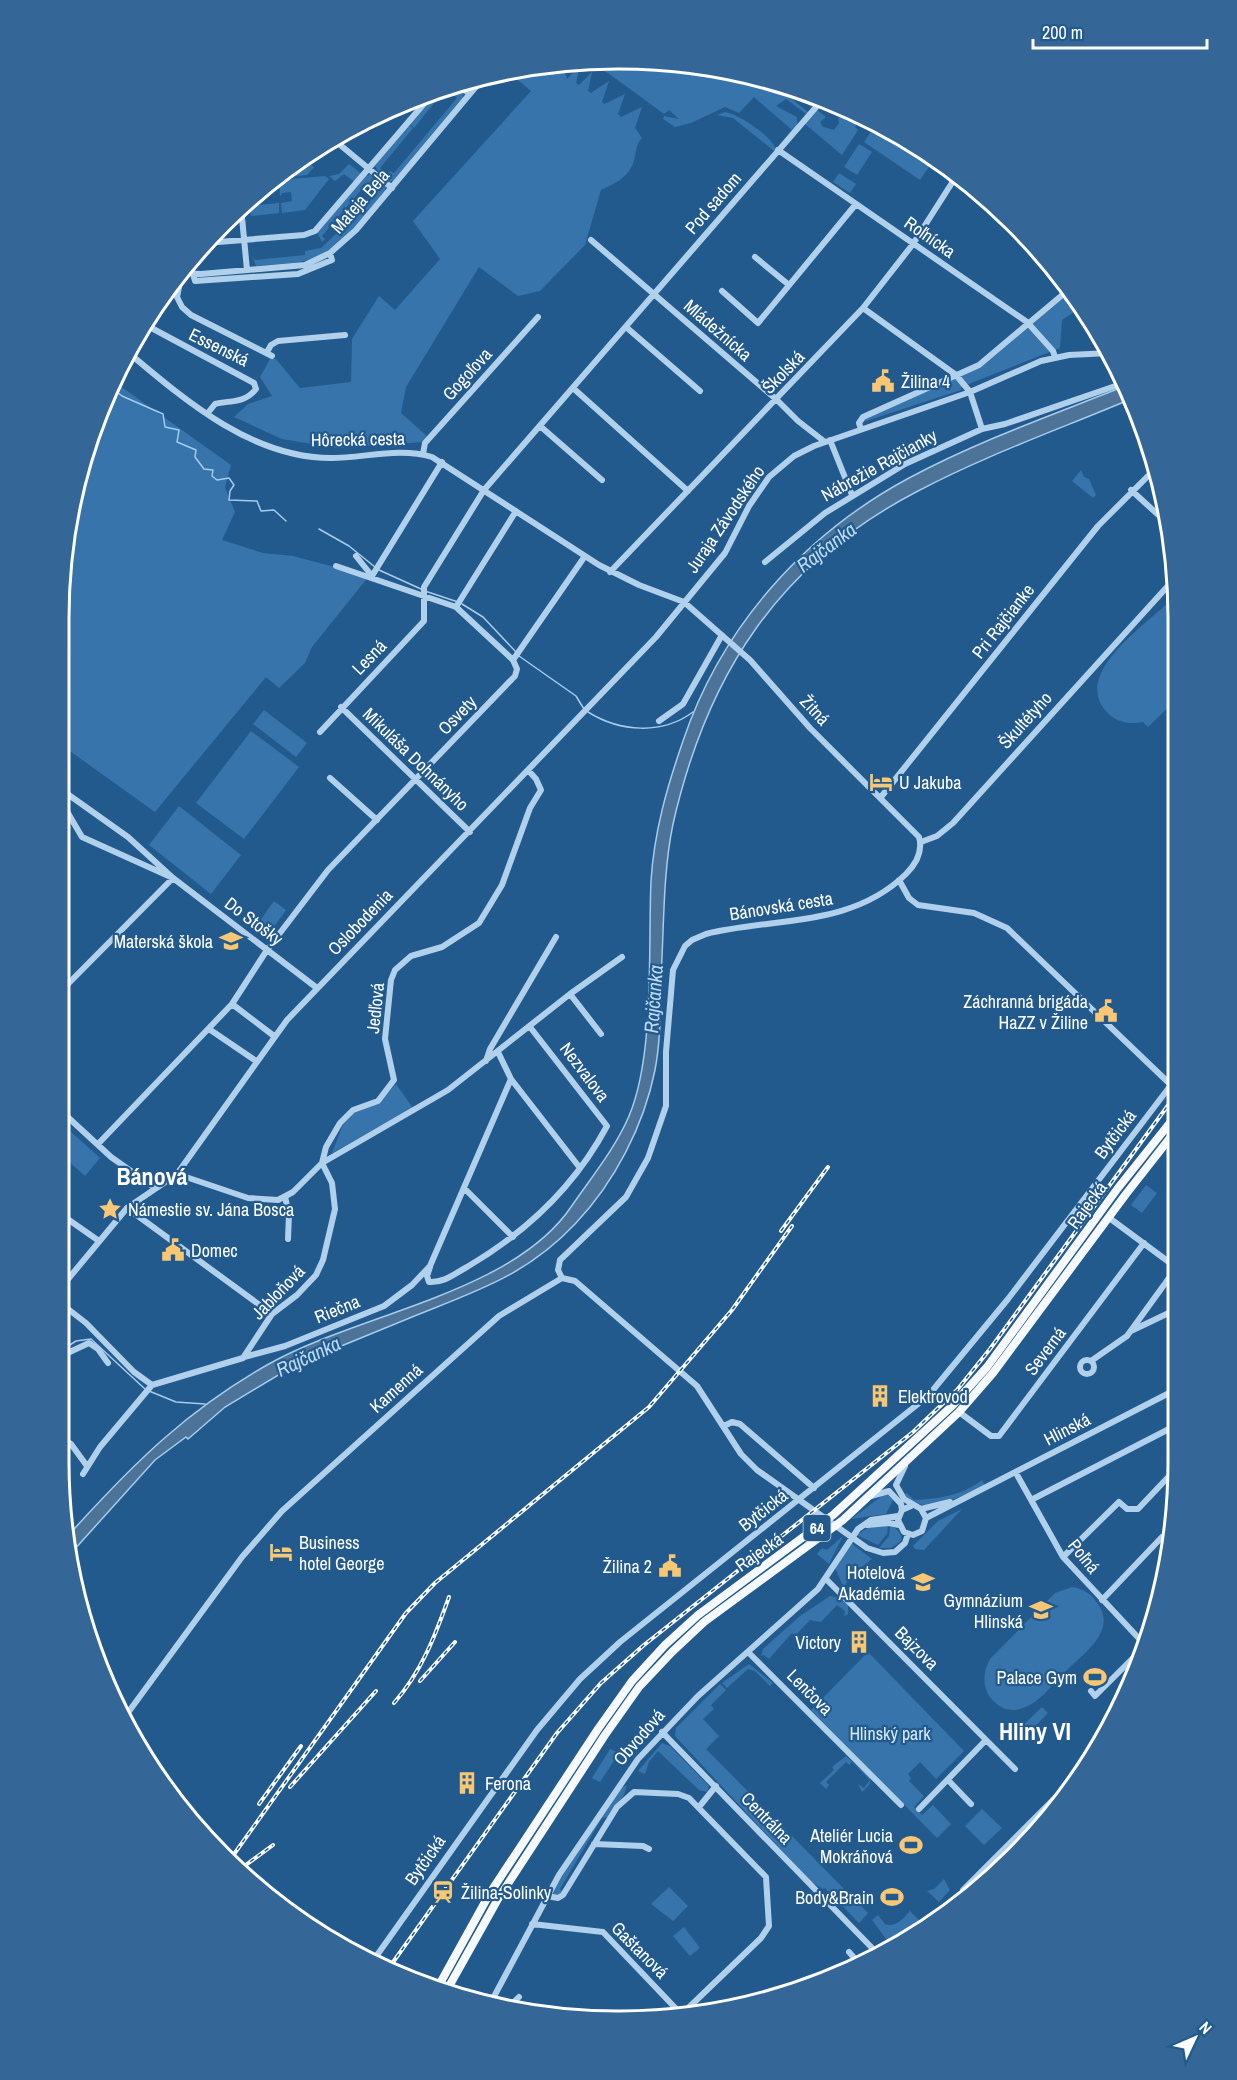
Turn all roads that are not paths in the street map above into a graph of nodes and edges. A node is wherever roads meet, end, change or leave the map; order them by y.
1 (475, 88) edge
2 (466, 91) edge
3 (470, 94) junction
4 (423, 105) edge
5 (817, 106) edge
6 (340, 145) edge
7 (778, 150) junction
8 (370, 170) junction
9 (952, 182) edge
10 (392, 188) junction
11 (856, 204) junction
12 (242, 218) edge
13 (244, 240) junction
14 (591, 240) dead end
15 (218, 242) edge
16 (913, 244) junction
17 (755, 257) dead end
18 (247, 270) junction
19 (263, 272) junction
20 (193, 274) joint
21 (789, 285) junction
22 (722, 291) dead end
23 (177, 292) edge
24 (654, 294) junction
25 (1062, 295) edge
26 (863, 308) junction
27 (538, 317) dead end
28 (1027, 322) junction
29 (626, 327) junction
30 (151, 330) edge
31 (345, 335) dead end
32 (1099, 354) edge
33 (1055, 357) junction
34 (135, 358) edge
35 (956, 375) junction
36 (1116, 386) edge
37 (573, 388) junction
38 (700, 391) dead end
39 (970, 392) junction
40 (777, 400) junction
41 (207, 414) junction
42 (540, 426) junction
43 (861, 429) junction
44 (982, 429) junction
45 (827, 441) junction
46 (423, 454) junction
47 (442, 462) junction
48 (1149, 475) edge
49 (602, 480) dead end
50 (484, 490) junction
51 (1131, 490) junction
52 (688, 491) junction
53 (852, 495) junction
54 (516, 511) junction
55 (1158, 514) edge
56 (356, 556) dead end
57 (585, 556) junction
58 (765, 562) dead end
59 (336, 566) dead end
60 (375, 571) junction
61 (610, 572) junction
62 (1167, 587) edge
63 (423, 592) junction
64 (684, 602) junction
65 (458, 604) junction
66 (724, 636) junction
67 (516, 656) junction
68 (341, 707) junction
69 (585, 711) joint
70 (659, 721) dead end
71 (320, 732) dead end
72 (528, 770) junction
73 (330, 778) dead end
74 (416, 780) junction
75 (69, 795) edge
76 (881, 797) junction
77 (69, 815) edge
78 (376, 820) junction
79 (470, 832) junction
80 (921, 842) junction
81 (173, 878) junction
82 (899, 880) junction
83 (556, 937) dead end
84 (267, 950) junction
85 (622, 957) dead end
86 (69, 983) edge
87 (317, 988) junction
88 (570, 994) junction
89 (232, 1004) junction
90 (530, 1027) junction
91 (209, 1029) junction
92 (602, 1034) dead end
93 (274, 1036) junction
94 (498, 1052) junction
95 (256, 1061) junction
96 (486, 1063) junction
97 (511, 1079) junction
98 (1168, 1080) edge
99 (1168, 1089) edge
100 (69, 1118) edge
101 (1168, 1125) edge
102 (1168, 1141) edge
103 (98, 1144) junction
104 (322, 1163) junction
105 (580, 1168) junction
106 (177, 1174) junction
107 (155, 1188) junction
108 (464, 1188) junction
109 (285, 1197) junction
110 (127, 1208) junction
111 (1108, 1218) junction
112 (69, 1220) edge
113 (513, 1236) junction
114 (288, 1239) dead end
115 (99, 1241) junction
116 (1144, 1243) junction
117 (1168, 1261) edge
118 (430, 1266) junction
119 (69, 1278) edge
120 (562, 1278) junction
121 (1168, 1280) edge
122 (1150, 1304) junction
123 (69, 1310) edge
124 (272, 1314) junction
125 (1168, 1314) edge
126 (1158, 1319) junction
127 (1130, 1331) junction
128 (69, 1352) edge
129 (243, 1358) junction
130 (1091, 1361) dead end
131 (108, 1363) dead end
132 (149, 1388) junction
133 (1168, 1394) edge
134 (959, 1412) junction
135 (724, 1426) junction
136 (1168, 1430) edge
137 (69, 1443) edge
138 (909, 1459) junction
139 (87, 1466) junction
140 (1016, 1473) junction
141 (82, 1474) dead end
142 (1168, 1478) edge
143 (814, 1488) junction
144 (970, 1495) junction
145 (867, 1497) junction
146 (1031, 1500) junction
147 (911, 1506) junction
148 (921, 1509) junction
149 (900, 1513) junction
150 (926, 1518) junction
151 (898, 1525) junction
152 (858, 1529) junction
153 (909, 1534) junction
154 (1162, 1537) dead end
155 (1063, 1557) junction
156 (826, 1579) junction
157 (1102, 1600) junction
158 (1139, 1638) edge
159 (748, 1652) junction
160 (1130, 1662) edge
161 (1090, 1691) dead end
162 (129, 1711) edge
163 (662, 1732) junction
164 (986, 1740) junction
165 (1015, 1768) dead end
166 (948, 1780) junction
167 (716, 1786) junction
168 (971, 1804) dead end
169 (901, 1805) dead end
170 (699, 1807) junction
171 (919, 1809) dead end
172 (1022, 1834) edge
173 (594, 1844) junction
174 (649, 1849) dead end
175 (968, 1885) edge
176 (547, 1896) junction
177 (531, 1924) junction
178 (872, 1949) edge
179 (849, 1953) dead end
180 (377, 1955) edge
181 (854, 1958) edge
182 (441, 1982) edge
183 (450, 1984) edge
184 (494, 1996) edge
185 (519, 1997) dead end
186 (515, 2001) edge
187 (690, 2006) edge
188 (676, 2008) edge

1 - 3 street, Mateja Bela
2 - 3 street
3 - 10 street, Mateja Bela
4 - 8 street
5 - 7 street, Pod sadom
6 - 8 street
7 - 11 street, Roľnícka
7 - 24 street, Pod sadom
8 - 10 street
8 - 13 street
9 - 16 street, Školská
10 - 19 street, Mateja Bela
11 - 16 street, Roľnícka
11 - 21 street
12 - 13 street
13 - 15 street
13 - 18 street
14 - 24 street, Mládežnícka
16 - 26 street, Školská
16 - 28 street, Roľnícka
17 - 21 street
18 - 19 street, Mateja Bela
18 - 20 street, Mateja Bela
19 - 20 street
21 - 22 street
23 - 31 street
24 - 29 street, Pod sadom
24 - 40 street, Mládežnícka
25 - 28 street, Juraja Závodského
26 - 35 street
26 - 40 street, Školská
27 - 46 street, Gogoľova
28 - 33 street, Roľnícka
28 - 35 street, Juraja Závodského
29 - 37 street, Pod sadom
29 - 38 street
30 - 41 street, Essenská
32 - 33 street, Juraja Závodského
33 - 39 street, Juraja Závodského
34 - 41 street, Hôrecká cesta
35 - 39 street
35 - 43 street, Juraja Závodského
36 - 44 street, Nábrežie Rajčianky
37 - 42 street, Pod sadom
37 - 52 street
39 - 43 street, Juraja Závodského
39 - 44 street
40 - 45 street, Mládežnícka
40 - 52 street, Školská
41 - 46 street, Hôrecká cesta
42 - 49 street
42 - 50 street, Pod sadom
43 - 45 street, Juraja Závodského
44 - 53 street, Nábrežie Rajčianky
45 - 53 street
45 - 64 street, Juraja Závodského
46 - 47 street, Hôrecká cesta
47 - 50 street, Hôrecká cesta
47 - 60 street
48 - 51 street, Pri Rajčianke
50 - 54 street, Hôrecká cesta
50 - 63 street, Pod sadom
51 - 55 street
51 - 76 street, Pri Rajčianke
52 - 61 street, Školská
53 - 58 street, Nábrežie Rajčianky
54 - 57 street, Hôrecká cesta
54 - 65 street
56 - 60 street
57 - 61 street, Hôrecká cesta
57 - 67 street
59 - 60 street
60 - 63 street
61 - 64 street, Hôrecká cesta
62 - 80 street, Škultétyho
63 - 65 street
63 - 68 street, Lesná
64 - 66 street, Žitná
64 - 69 street, Juraja Závodského
65 - 67 street
66 - 70 street
66 - 76 street, Žitná
67 - 74 street, Osvety
68 - 71 street, Lesná
68 - 74 street, Mikuláša Dohnányho
69 - 72 street, Oslobodenia
72 - 79 street, Oslobodenia
72 - 104 street, Jedľová
73 - 78 street
74 - 78 street, Osvety
74 - 79 street, Mikuláša Dohnányho
75 - 81 street, Do Stošky
76 - 80 street, Žitná
77 - 81 street, Do Stošky
78 - 84 street, Osvety
79 - 87 street, Oslobodenia
80 - 82 street
81 - 84 street, Do Stošky
81 - 86 street
82 - 98 street, Bytčická
82 - 120 street, Bánovská cesta
83 - 96 street
84 - 87 street, Do Stošky
84 - 89 street, Osvety
85 - 88 street
87 - 93 street, Oslobodenia
88 - 90 street
88 - 92 street
89 - 91 street, Osvety
89 - 93 street
90 - 94 street
90 - 105 street, Nezvalova
91 - 95 street
91 - 103 street, Osvety
93 - 95 street, Oslobodenia
94 - 96 street
94 - 97 street
95 - 106 street, Oslobodenia
96 - 104 street
97 - 105 street
97 - 108 street, Riečna
99 - 143 street, Bytčická
100 - 103 street
101 - 182 main road, Rajecká / 64
102 - 111 main road, Rajecká / 64
103 - 107 street
104 - 109 street, Jedľová
104 - 124 street, Jabloňová
105 - 113 street
106 - 107 street
106 - 109 street
107 - 110 street
108 - 113 street
108 - 118 street, Riečna
109 - 114 street
110 - 115 street
110 - 124 street
111 - 116 street
111 - 134 main road, Rajecká / 64
112 - 115 street
113 - 118 street
115 - 119 street
116 - 117 street
116 - 134 street, Severná
118 - 129 street, Riečna
120 - 135 street
120 - 162 street, Kamenná
121 - 122 street
122 - 126 street
122 - 127 street
123 - 132 street
124 - 129 street, Jabloňová
125 - 126 street
126 - 127 street
127 - 130 street
128 - 131 street
129 - 132 street
132 - 139 street
133 - 140 street, Hlinská
134 - 138 main road, Rajecká / 64
135 - 143 street
135 - 153 street
136 - 146 street
137 - 139 street
138 - 145 main road, Rajecká / 64
138 - 147 street
139 - 141 street
140 - 144 street, Hlinská
140 - 146 street, Poľná
142 - 155 street
143 - 180 street, Bytčická
144 - 148 street, Hlinská
144 - 150 street, Hlinská
145 - 149 street
145 - 183 main road, Rajecká / 64
146 - 155 street, Poľná
147 - 148 street
147 - 149 street
148 - 150 street
149 - 151 street
149 - 152 street
150 - 153 street
151 - 152 street
151 - 153 street
152 - 156 street, Obvodová
154 - 157 street
155 - 157 street, Poľná
156 - 159 street, Obvodová
156 - 164 street, Bajzova
157 - 158 street, Poľná
159 - 163 street, Obvodová
159 - 169 street, Lenčova
160 - 161 street, Poľná
163 - 167 street, Centrálna
163 - 176 street, Obvodová
164 - 165 street, Bajzova
164 - 166 street
166 - 168 street
166 - 171 street
167 - 170 street
167 - 178 street, Centrálna
170 - 173 street
170 - 187 street, Gaštanová
172 - 175 street
173 - 174 street
173 - 176 street
176 - 177 street, Obvodová
177 - 184 street, Obvodová
177 - 188 street, Gaštanová
179 - 181 street
185 - 186 street

